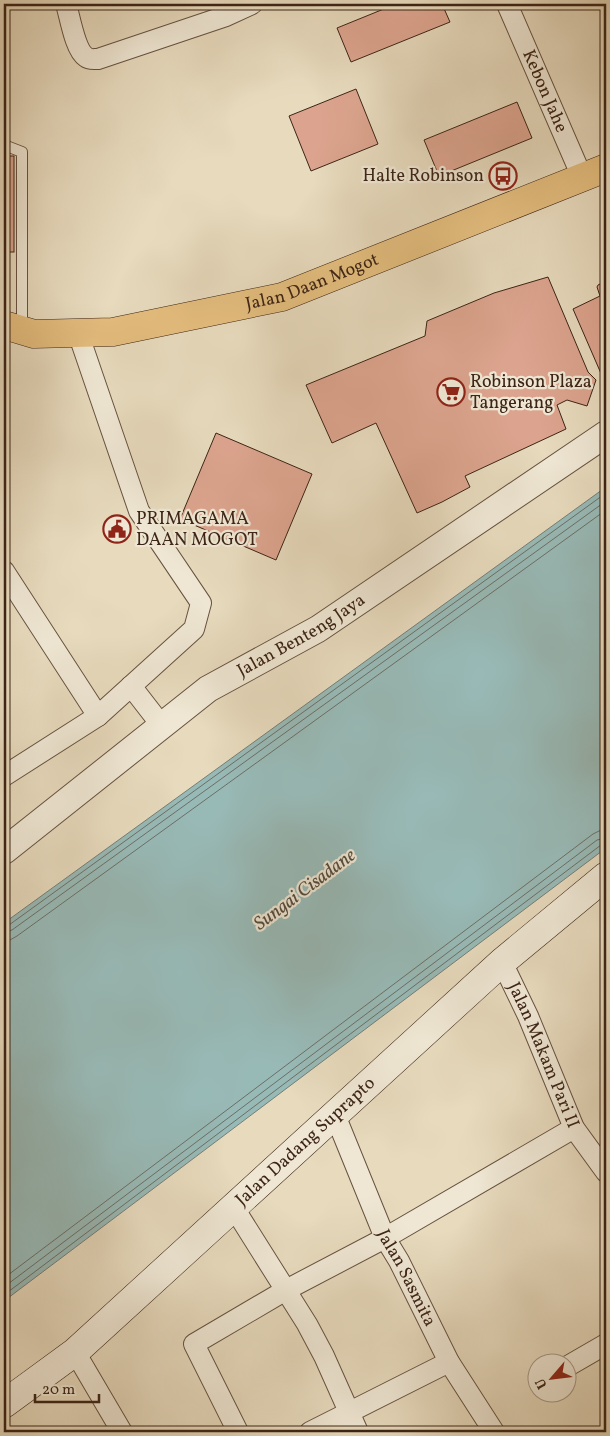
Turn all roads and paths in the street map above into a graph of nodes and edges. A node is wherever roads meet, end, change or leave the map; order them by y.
1 (66, 4) edge
2 (252, 4) edge
3 (507, 4) edge
4 (4, 145) edge
5 (594, 172) edge
6 (13, 328) edge
7 (78, 333) junction
8 (606, 434) edge
9 (4, 571) edge
10 (131, 686) junction
11 (98, 716) junction
12 (162, 726) junction
13 (4, 776) edge
14 (4, 851) edge
15 (606, 876) edge
16 (502, 962) junction
17 (334, 1115) junction
18 (574, 1128) junction
19 (606, 1172) edge
20 (234, 1208) junction
21 (385, 1238) junction
22 (286, 1290) junction
23 (606, 1344) edge
24 (75, 1352) junction
25 (578, 1360) edge
26 (448, 1362) junction
27 (4, 1404) edge
28 (349, 1413) junction
29 (122, 1432) edge
30 (238, 1432) edge
31 (310, 1432) edge
32 (358, 1432) edge
33 (494, 1432) edge

1 - 2 street
3 - 5 street, Kebon Jahe
4 - 6 lane
5 - 7 highway, Jalan Daan Mogot
6 - 7 highway, Jalan Daan Mogot
7 - 10 street
8 - 12 street, Jalan Benteng Jaya
9 - 11 street
10 - 11 street
10 - 12 street
11 - 13 street
12 - 14 street, Jalan Benteng Jaya
15 - 16 main road, Jalan Dadang Suprapto
16 - 17 main road, Jalan Dadang Suprapto
16 - 18 street, Jalan Makam Pari II
17 - 20 main road, Jalan Dadang Suprapto
17 - 21 street, Jalan Sasmita
18 - 19 street, Jalan Makam Pari II
18 - 21 street
20 - 22 street
20 - 24 main road, Jalan Dadang Suprapto
21 - 22 street
21 - 26 street, Jalan Sasmita
22 - 28 street
22 - 30 street
23 - 25 street
24 - 27 main road, Jalan Dadang Suprapto
24 - 29 street
26 - 28 street
26 - 33 street, Jalan Sasmita
28 - 31 street
28 - 32 street

